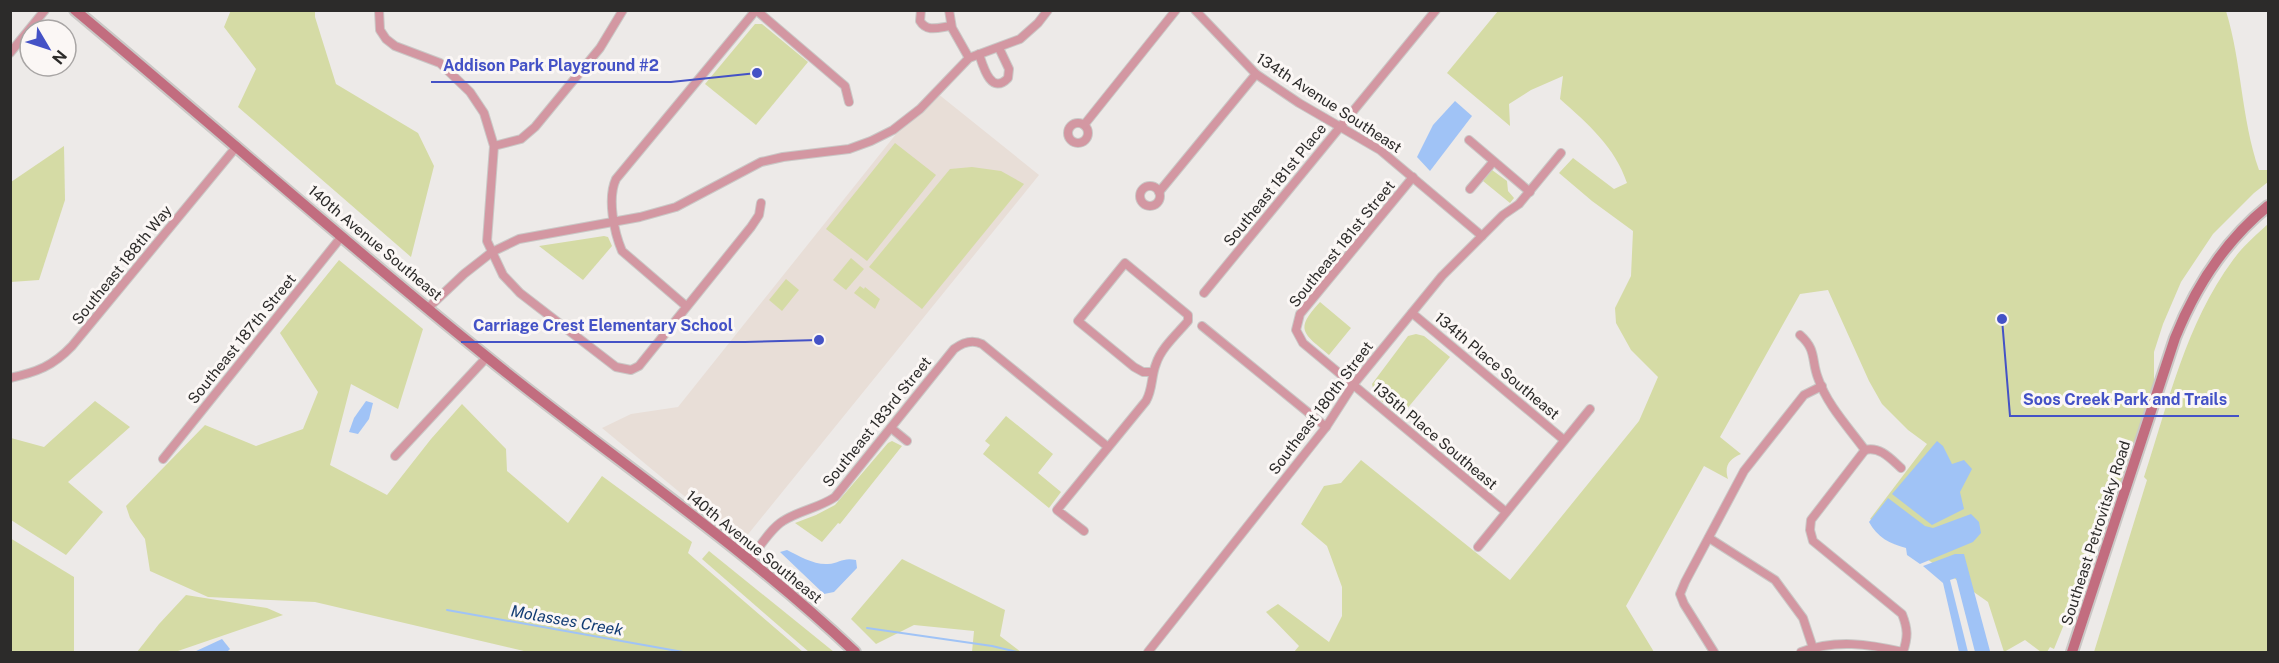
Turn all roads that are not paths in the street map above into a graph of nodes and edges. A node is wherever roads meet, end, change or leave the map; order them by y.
1 (45, 10) edge
2 (75, 10) edge
3 (379, 10) edge
4 (622, 10) edge
5 (756, 10) edge
6 (921, 10) edge
7 (949, 10) edge
8 (1048, 10) edge
9 (1176, 10) edge
10 (1195, 10) edge
11 (1436, 10) edge
12 (951, 26) junction
13 (999, 48) junction
14 (10, 53) edge
15 (979, 54) junction
16 (969, 58) junction
17 (1256, 74) junction
18 (849, 102) dead end
19 (1084, 125) dead end
20 (1340, 127) junction
21 (1469, 141) dead end
22 (237, 146) junction
23 (494, 146) junction
24 (1561, 153) dead end
25 (1493, 162) junction
26 (1413, 177) junction
27 (1470, 189) dead end
28 (1160, 192) dead end
29 (1530, 192) junction
30 (761, 203) dead end
31 (2268, 206) edge
32 (615, 221) junction
33 (342, 236) junction
34 (1482, 236) junction
35 (492, 252) junction
36 (1204, 293) dead end
37 (686, 306) junction
38 (428, 308) junction
39 (1412, 313) junction
40 (1202, 326) dead end
41 (1296, 330) joint
42 (1800, 335) dead end
43 (487, 357) junction
44 (1153, 372) junction
45 (10, 378) edge
46 (1353, 385) junction
47 (1822, 386) junction
48 (1590, 409) dead end
49 (1326, 427) junction
50 (891, 428) junction
51 (1564, 440) junction
52 (907, 441) dead end
53 (1108, 447) junction
54 (1865, 450) junction
55 (395, 456) dead end
56 (163, 459) dead end
57 (1901, 468) dead end
58 (1506, 512) junction
59 (1083, 531) dead end
60 (1709, 538) junction
61 (1478, 547) dead end
62 (749, 561) junction
63 (1813, 648) junction
64 (855, 652) edge
65 (1148, 652) edge
66 (1714, 652) edge
67 (1802, 652) edge
68 (1903, 652) edge
69 (2072, 652) edge

1 - 14 street
2 - 22 main road, 140th Avenue Southeast
3 - 23 street
4 - 23 street
5 - 18 street
5 - 32 street
6 - 12 street
7 - 12 street
8 - 13 street
9 - 19 street
10 - 17 street, 134th Avenue Southeast
11 - 20 street, Southeast 181st Place
12 - 16 street
13 - 15 street
13 - 15 street
15 - 16 street
16 - 32 street
17 - 20 street, 134th Avenue Southeast
17 - 28 street
20 - 26 street, 134th Avenue Southeast
20 - 36 street, Southeast 181st Place
21 - 25 street
22 - 33 main road, 140th Avenue Southeast
22 - 45 street, Southeast 188th Way
23 - 35 street
24 - 29 street, Southeast 180th Street
25 - 27 street
25 - 29 street
26 - 34 street, 134th Avenue Southeast
26 - 41 street, Southeast 181st Street
29 - 34 street, Southeast 180th Street
30 - 37 street
31 - 69 main road, Southeast Petrovitsky Road
32 - 35 street
32 - 37 street
33 - 38 main road, 140th Avenue Southeast
33 - 56 street, Southeast 187th Street
34 - 39 street, Southeast 180th Street
35 - 37 street
35 - 38 street
38 - 43 main road, 140th Avenue Southeast
39 - 46 street, Southeast 180th Street
39 - 51 street, 134th Place Southeast
40 - 49 street
41 - 46 street, 135th Place Southeast
42 - 47 street
43 - 55 street
43 - 62 main road, 140th Avenue Southeast
44 - 44 street
44 - 53 street
46 - 49 street, Southeast 180th Street
46 - 58 street, 135th Place Southeast
47 - 54 street
47 - 60 street
48 - 51 street
49 - 65 street, Southeast 180th Street
50 - 52 street
50 - 53 street, Southeast 183rd Street
50 - 62 street, Southeast 183rd Street
51 - 58 street
53 - 59 street
54 - 57 street
54 - 68 street
58 - 61 street
60 - 63 street
60 - 66 street
62 - 64 main road, 140th Avenue Southeast
63 - 67 street
63 - 68 street

